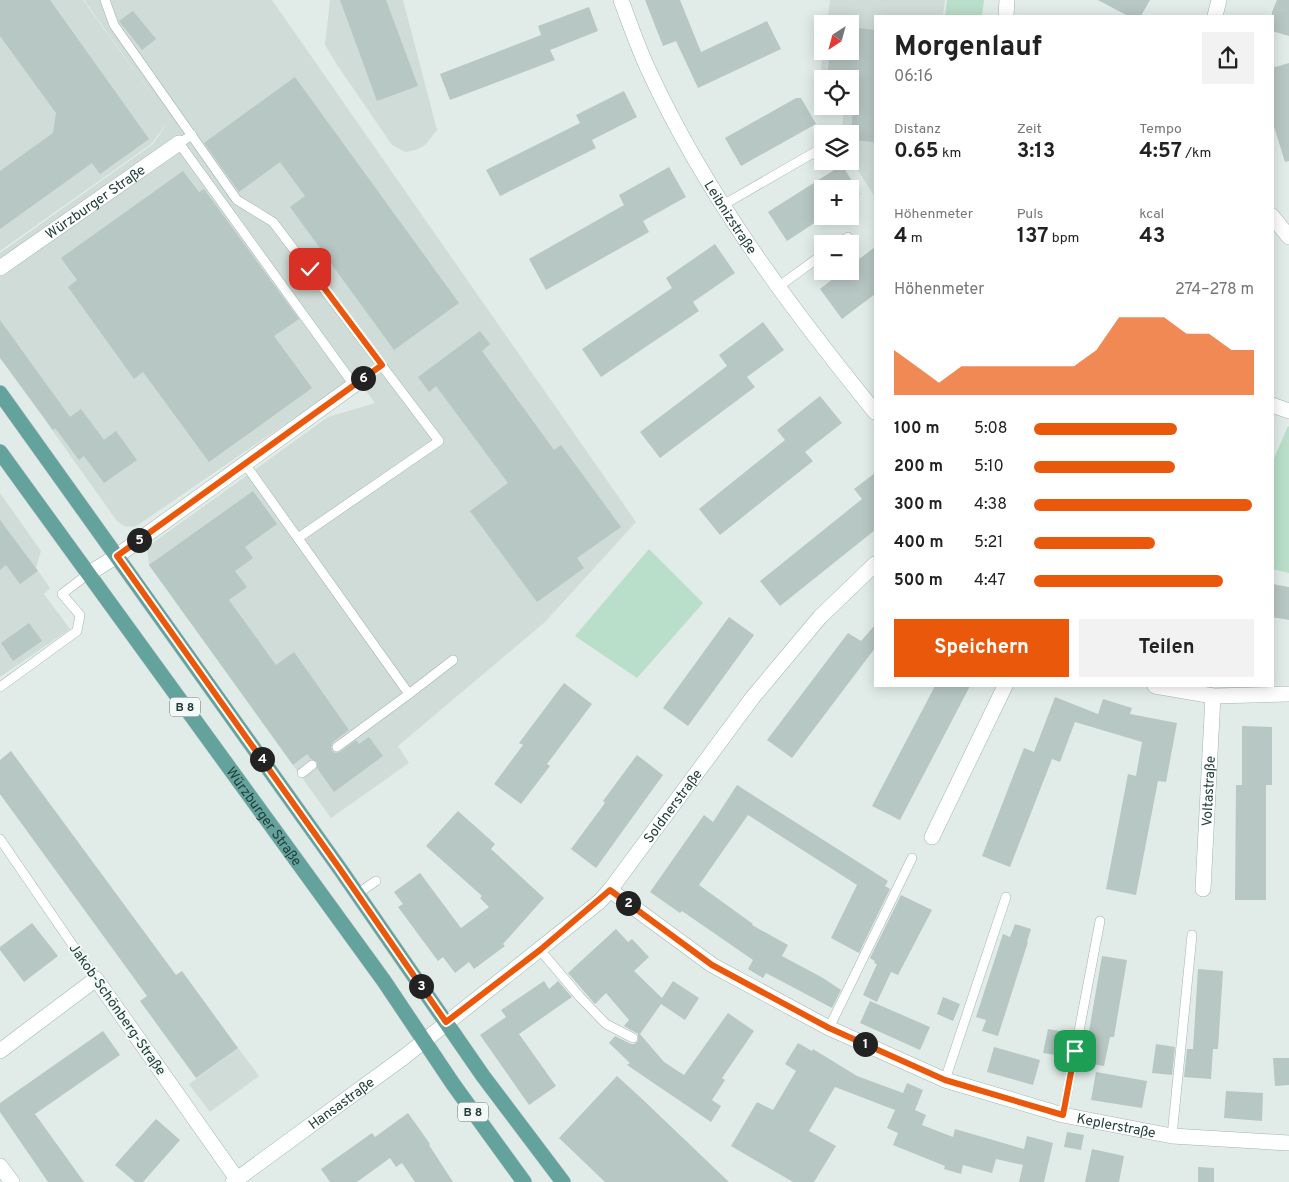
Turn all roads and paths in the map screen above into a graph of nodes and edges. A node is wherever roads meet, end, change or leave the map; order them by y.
1 (105, 0) edge
2 (621, 0) edge
3 (1007, 0) edge
4 (1219, 0) edge
5 (1006, 15) edge
6 (1215, 15) edge
7 (185, 139) junction
8 (814, 153) edge
9 (723, 205) junction
10 (1274, 218) edge
11 (1289, 237) edge
12 (814, 261) edge
13 (0, 268) edge
14 (778, 287) junction
15 (382, 365) junction
16 (354, 386) junction
17 (0, 393) edge
18 (1274, 406) edge
19 (874, 411) edge
20 (1289, 411) edge
21 (0, 452) edge
22 (246, 464) junction
23 (298, 538) junction
24 (117, 556) junction
25 (874, 565) edge
26 (88, 574) junction
27 (453, 660) dead end
28 (0, 687) edge
29 (1005, 687) edge
30 (1161, 687) edge
31 (409, 694) junction
32 (1289, 694) edge
33 (1213, 696) junction
34 (337, 747) dead end
35 (312, 765) dead end
36 (302, 773) dead end
37 (932, 836) dead end
38 (0, 838) edge
39 (912, 858) dead end
40 (376, 880) dead end
41 (1202, 888) dead end
42 (610, 890) junction
43 (357, 894) junction
44 (1006, 897) dead end
45 (1100, 921) dead end
46 (1192, 935) dead end
47 (540, 950) junction
48 (96, 979) junction
49 (446, 1022) junction
50 (829, 1028) junction
51 (633, 1038) dead end
52 (425, 1041) junction
53 (0, 1051) edge
54 (945, 1080) junction
55 (1063, 1115) junction
56 (1172, 1136) junction
57 (1289, 1143) edge
58 (0, 1166) edge
59 (235, 1181) edge
60 (12, 1182) edge
61 (524, 1182) edge
62 (563, 1182) edge

1 - 7 lane
2 - 9 street, Leibnizstraße
3 - 5 street
4 - 6 street
7 - 13 street, Würzburger Straße
7 - 15 lane
7 - 16 lane
8 - 9 lane
9 - 14 street, Leibnizstraße
10 - 11 street
12 - 14 lane
14 - 19 street, Leibnizstraße
15 - 16 lane
15 - 23 lane
16 - 22 street
17 - 24 main road, B 8
18 - 20 street
21 - 26 main road, Würzburger Straße / B 8
22 - 23 lane
22 - 24 street
23 - 31 lane
24 - 26 street
24 - 43 main road, B 8
25 - 42 street, Soldnerstraße
26 - 28 lane
26 - 52 main road, Würzburger Straße / B 8
27 - 31 lane
29 - 37 street
30 - 33 street
31 - 34 lane
32 - 33 street
33 - 41 street, Voltastraße
35 - 36 lane
38 - 48 lane, Jakob-Schönberg-Straße
39 - 50 lane
40 - 43 lane
42 - 47 street, Soldnerstraße
42 - 50 street, Keplerstraße
43 - 49 main road, B 8
44 - 54 lane
45 - 55 lane
46 - 56 lane
47 - 49 street, Soldnerstraße
47 - 51 lane
48 - 53 street
48 - 59 street, Jakob-Schönberg-Straße
49 - 52 street, Hansastraße
49 - 62 main road, B 8
50 - 54 street, Keplerstraße
52 - 59 street, Hansastraße
52 - 61 main road, Würzburger Straße / B 8
54 - 55 street, Keplerstraße
55 - 56 street, Keplerstraße
56 - 57 street, Keplerstraße
58 - 60 street

